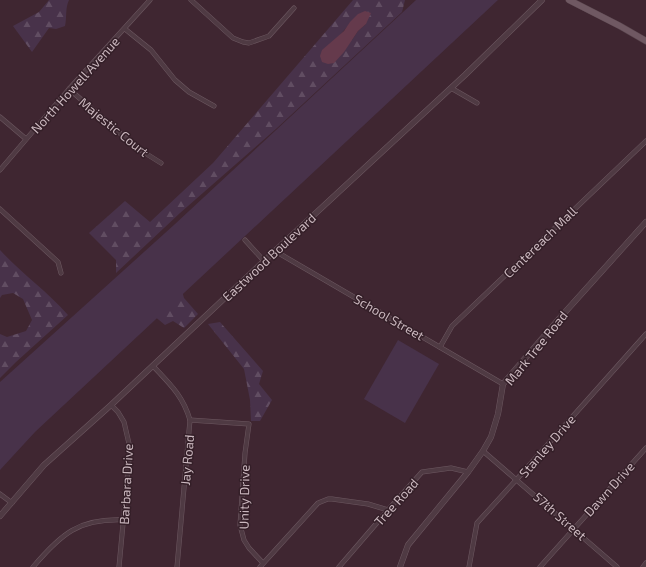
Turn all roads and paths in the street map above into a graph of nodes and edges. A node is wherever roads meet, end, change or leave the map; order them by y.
1 (150, 0) edge
2 (191, 0) edge
3 (542, 0) edge
4 (569, 0) edge
5 (294, 8) dead end
6 (125, 29) junction
7 (646, 42) edge
8 (451, 88) junction
9 (69, 89) junction
10 (477, 103) dead end
11 (214, 106) dead end
12 (0, 117) edge
13 (26, 139) junction
14 (646, 141) edge
15 (161, 163) dead end
16 (0, 170) edge
17 (0, 209) edge
18 (646, 222) edge
19 (245, 240) dead end
20 (275, 251) junction
21 (264, 260) junction
22 (61, 273) dead end
23 (646, 334) edge
24 (440, 346) junction
25 (153, 366) junction
26 (504, 384) junction
27 (111, 405) junction
28 (190, 420) junction
29 (646, 448) edge
30 (483, 451) junction
31 (468, 472) junction
32 (517, 479) junction
33 (0, 494) edge
34 (12, 503) junction
35 (388, 510) junction
36 (0, 516) edge
37 (124, 520) junction
38 (574, 529) junction
39 (646, 563) edge
40 (261, 565) edge
41 (33, 567) edge
42 (119, 567) edge
43 (177, 567) edge
44 (339, 567) edge
45 (400, 567) edge
46 (469, 567) edge
47 (540, 567) edge
48 (617, 567) edge
49 (643, 567) edge

1 - 6 street, North Howell Avenue
2 - 5 street
3 - 8 street, Eastwood Boulevard
4 - 7 main road
6 - 9 street, North Howell Avenue
6 - 11 street
8 - 10 street
8 - 20 street, Eastwood Boulevard
9 - 13 street, North Howell Avenue
9 - 15 street, Majestic Court
12 - 13 street
13 - 16 street, North Howell Avenue
14 - 24 street, Centereach Mall
17 - 22 street
18 - 26 street, Mark Tree Road
19 - 21 street
20 - 21 street, Eastwood Boulevard
20 - 24 street, School Street
21 - 25 street, Eastwood Boulevard
23 - 32 street, Stanley Drive
24 - 26 street, School Street
25 - 27 street, Eastwood Boulevard
25 - 28 street, Jay Road
26 - 30 street, Mark Tree Road
27 - 34 street, Eastwood Boulevard
27 - 37 street, Barbara Drive
28 - 40 street, Unity Drive
28 - 43 street, Jay Road
29 - 38 street, Dawn Drive
30 - 31 street, Mark Tree Road
30 - 32 street, 57th Street
31 - 35 street, Tree Road
31 - 45 street, Mark Tree Road
32 - 38 street, 57th Street
32 - 46 street, Stanley Drive
33 - 34 street
34 - 36 street, Eastwood Boulevard
35 - 40 street
35 - 44 street, Tree Road
37 - 41 street
37 - 42 street, Barbara Drive
38 - 47 street, Dawn Drive
38 - 48 street, 57th Street
39 - 49 street

